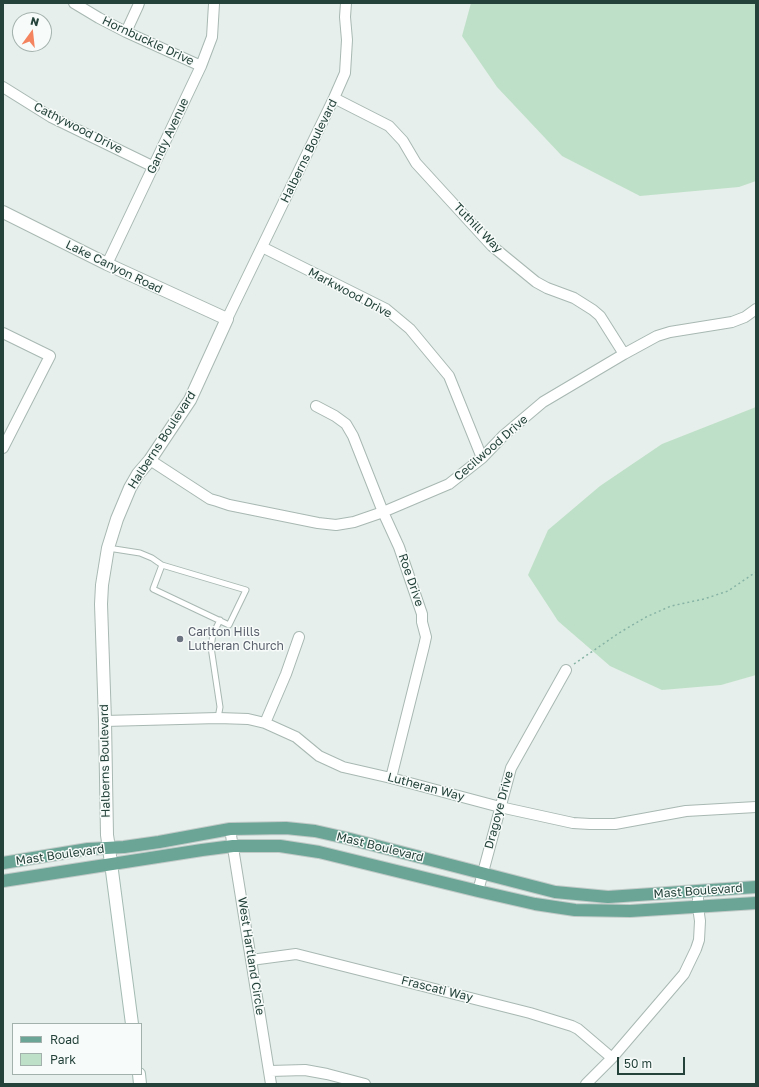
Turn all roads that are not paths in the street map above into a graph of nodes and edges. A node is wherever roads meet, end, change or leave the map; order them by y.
1 (74, 3) edge
2 (139, 3) edge
3 (346, 3) edge
4 (214, 4) dead end
5 (126, 32) junction
6 (201, 66) junction
7 (3, 87) edge
8 (334, 98) junction
9 (154, 167) junction
10 (3, 212) edge
11 (262, 247) junction
12 (108, 264) junction
13 (756, 309) edge
14 (227, 320) junction
15 (3, 333) edge
16 (624, 354) junction
17 (316, 406) dead end
18 (3, 448) edge
19 (482, 458) junction
20 (150, 460) junction
21 (383, 512) junction
22 (108, 548) junction
23 (162, 565) junction
24 (220, 620) junction
25 (299, 638) dead end
26 (566, 670) road end
27 (218, 718) junction
28 (105, 721) junction
29 (265, 723) junction
30 (391, 778) junction
31 (500, 807) junction
32 (756, 807) edge
33 (230, 829) junction
34 (233, 846) junction
35 (109, 848) junction
36 (3, 863) edge
37 (112, 865) junction
38 (482, 873) junction
39 (3, 881) edge
40 (756, 888) edge
41 (478, 891) junction
42 (698, 891) junction
43 (756, 903) edge
44 (698, 907) junction
45 (251, 960) junction
46 (132, 1023) edge
47 (612, 1058) junction
48 (270, 1071) junction
49 (272, 1084) edge
50 (365, 1084) edge
51 (586, 1084) edge

1 - 5 street, Hornbuckle Drive
2 - 5 street
3 - 8 street, Halberns Boulevard
4 - 6 street, Gandy Avenue
5 - 6 street, Hornbuckle Drive
6 - 9 street, Gandy Avenue
7 - 9 street, Cathywood Drive
8 - 11 street, Halberns Boulevard
8 - 16 street, Tuthill Way
9 - 12 street, Gandy Avenue
10 - 12 street, Lake Canyon Road
11 - 14 street, Halberns Boulevard
11 - 19 street, Markwood Drive
12 - 14 street, Lake Canyon Road
13 - 16 street, Cecilwood Drive
14 - 20 street, Halberns Boulevard
15 - 18 street
16 - 19 street, Cecilwood Drive
17 - 21 street, Roe Drive
19 - 21 street, Cecilwood Drive
20 - 21 street, Cecilwood Drive
20 - 22 street, Halberns Boulevard
21 - 30 street, Roe Drive
22 - 23 lane
22 - 28 street, Halberns Boulevard
23 - 24 lane
23 - 24 lane
24 - 27 lane
25 - 29 street
26 - 31 street, Dragoye Drive
27 - 28 street, Lutheran Way
27 - 29 street, Lutheran Way
28 - 35 street, Halberns Boulevard
29 - 30 street, Lutheran Way
30 - 31 street, Lutheran Way
31 - 32 street, Lutheran Way
31 - 38 street, Dragoye Drive
33 - 34 street, West Hartland Circle
33 - 35 main road, Mast Boulevard
33 - 38 main road, Mast Boulevard
34 - 37 main road, Mast Boulevard
34 - 41 main road, Mast Boulevard
34 - 45 street, West Hartland Circle
35 - 36 main road, Mast Boulevard
35 - 37 street, Halberns Boulevard
37 - 39 main road, Mast Boulevard
37 - 46 street, Halberns Boulevard
38 - 41 street, Dragoye Drive
38 - 42 main road, Mast Boulevard
40 - 42 main road, Mast Boulevard
41 - 44 main road, Mast Boulevard
42 - 44 street
43 - 44 main road, Mast Boulevard
44 - 47 street
45 - 47 street, Frascati Way
45 - 48 street, West Hartland Circle
47 - 51 street
48 - 49 street, West Hartland Circle
48 - 50 street

